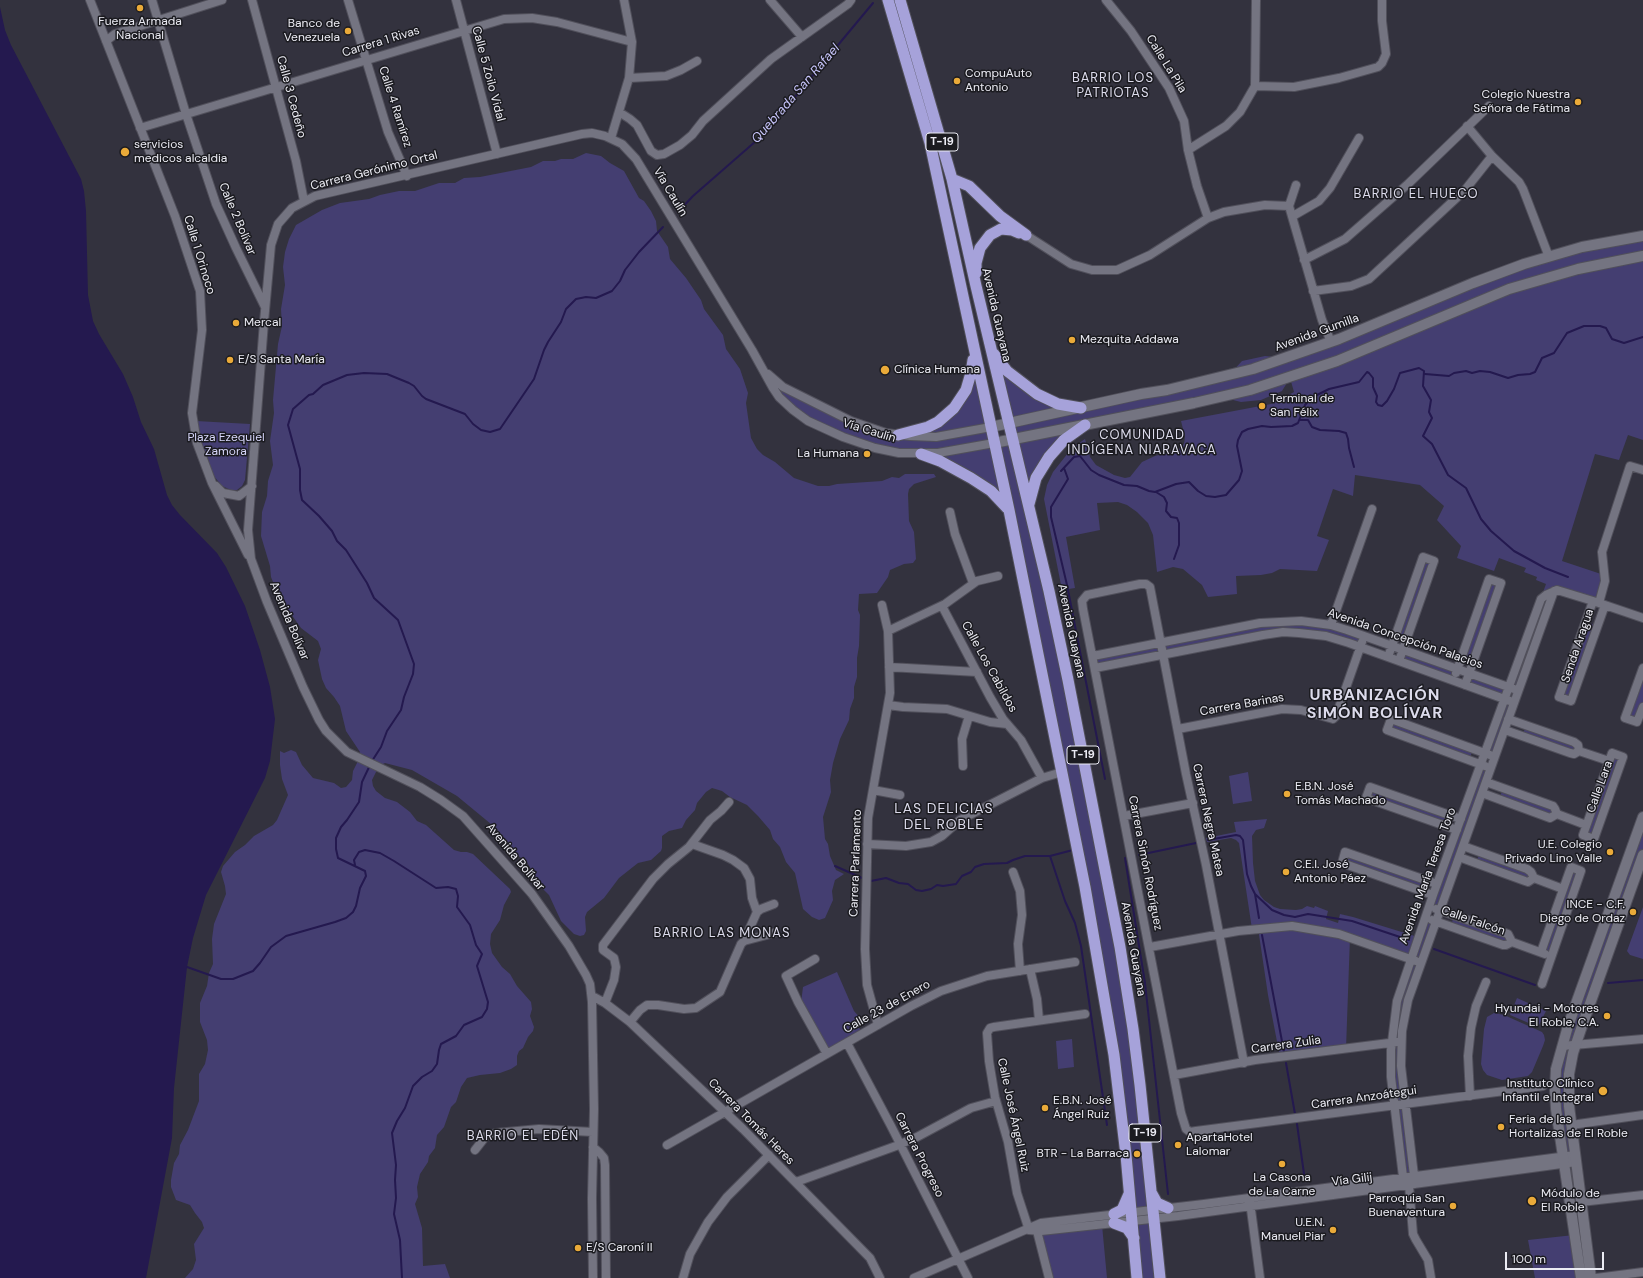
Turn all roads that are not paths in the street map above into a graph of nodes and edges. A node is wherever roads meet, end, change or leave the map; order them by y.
1 (90, 0) edge
2 (152, 0) edge
3 (222, 0) edge
4 (252, 0) edge
5 (348, 0) edge
6 (456, 0) edge
7 (624, 0) edge
8 (770, 0) edge
9 (851, 0) edge
10 (888, 0) edge
11 (900, 0) edge
12 (1106, 0) edge
13 (1256, 0) edge
14 (1382, 0) edge
15 (157, 20) junction
16 (463, 30) junction
17 (802, 37) junction
18 (106, 41) junction
19 (632, 42) junction
20 (367, 59) junction
21 (697, 61) dead end
22 (629, 78) junction
23 (1255, 86) junction
24 (275, 87) junction
25 (1489, 106) dead end
26 (619, 112) junction
27 (186, 114) junction
28 (1467, 126) junction
29 (140, 128) junction
30 (611, 138) junction
31 (1359, 138) dead end
32 (1188, 150) junction
33 (631, 151) joint
34 (497, 154) junction
35 (1492, 156) junction
36 (407, 176) junction
37 (952, 179) junction
38 (1296, 185) dead end
39 (304, 201) junction
40 (1289, 206) junction
41 (1293, 216) junction
42 (1208, 218) junction
43 (1026, 236) junction
44 (1643, 236) edge
45 (1643, 256) edge
46 (1549, 257) junction
47 (1304, 260) junction
48 (976, 286) junction
49 (1313, 291) junction
50 (265, 308) junction
51 (1331, 342) junction
52 (990, 346) junction
53 (974, 351) junction
54 (763, 369) junction
55 (1080, 408) junction
56 (1008, 423) junction
57 (1085, 425) junction
58 (991, 427) junction
59 (898, 435) junction
60 (1012, 440) junction
61 (994, 443) junction
62 (921, 454) junction
63 (1643, 470) edge
64 (212, 483) junction
65 (252, 486) junction
66 (1028, 507) junction
67 (1372, 509) dead end
68 (1009, 510) junction
69 (950, 512) dead end
70 (254, 568) junction
71 (998, 576) dead end
72 (973, 583) junction
73 (1554, 591) junction
74 (1083, 598) joint
75 (1599, 603) junction
76 (882, 605) dead end
77 (942, 606) junction
78 (1643, 618) edge
79 (1331, 625) junction
80 (888, 630) junction
81 (1364, 636) junction
82 (1161, 642) junction
83 (1392, 646) junction
84 (1360, 647) junction
85 (1403, 650) junction
86 (1163, 654) junction
87 (1093, 656) junction
88 (1388, 657) junction
89 (1399, 661) junction
90 (889, 667) junction
91 (1095, 668) junction
92 (1643, 668) edge
93 (1458, 669) junction
94 (976, 672) junction
95 (1470, 673) junction
96 (1454, 681) junction
97 (1465, 685) junction
98 (1509, 687) junction
99 (1519, 691) junction
100 (1505, 699) junction
101 (1514, 703) junction
102 (888, 705) junction
103 (1643, 707) edge
104 (969, 716) junction
105 (1508, 720) junction
106 (1007, 724) junction
107 (1178, 729) junction
108 (1505, 730) junction
109 (1579, 751) junction
110 (1485, 753) junction
111 (1495, 757) junction
112 (1609, 761) junction
113 (1481, 764) junction
114 (963, 766) dead end
115 (1491, 768) junction
116 (1062, 772) junction
117 (1042, 778) junction
118 (1486, 782) junction
119 (873, 790) junction
120 (1482, 793) junction
121 (900, 795) dead end
122 (729, 802) dead end
123 (1192, 803) junction
124 (1557, 814) junction
125 (1124, 816) junction
126 (1643, 817) edge
127 (1461, 819) junction
128 (1586, 825) junction
129 (1457, 830) junction
130 (692, 844) junction
131 (867, 844) junction
132 (1463, 846) junction
133 (1643, 855) edge
134 (1459, 857) junction
135 (1013, 872) dead end
136 (1534, 878) junction
137 (1437, 884) junction
138 (1563, 889) junction
139 (1434, 895) junction
140 (774, 904) dead end
141 (1430, 907) junction
142 (1440, 910) junction
143 (757, 912) junction
144 (1426, 917) junction
145 (1436, 921) junction
146 (774, 933) dead end
147 (1219, 934) junction
148 (744, 941) junction
149 (1512, 942) junction
150 (1150, 947) junction
151 (1541, 952) junction
152 (1552, 956) junction
153 (815, 959) dead end
154 (1411, 959) junction
155 (1075, 962) dead end
156 (1421, 962) junction
157 (1030, 969) junction
158 (1020, 971) junction
159 (1486, 982) dead end
160 (1542, 984) dead end
161 (592, 996) junction
162 (605, 1003) junction
163 (1085, 1014) dead end
164 (1039, 1020) junction
165 (630, 1022) junction
166 (878, 1025) junction
167 (1643, 1039) edge
168 (1401, 1042) junction
169 (846, 1043) junction
170 (1392, 1043) junction
171 (1576, 1045) junction
172 (1562, 1046) junction
173 (827, 1054) junction
174 (1244, 1062) junction
175 (1174, 1075) junction
176 (1542, 1086) dead end
177 (1470, 1096) junction
178 (996, 1101) junction
179 (1404, 1104) junction
180 (1394, 1106) junction
181 (725, 1112) junction
182 (1643, 1116) edge
183 (1571, 1125) junction
184 (1188, 1131) joint
185 (593, 1132) junction
186 (900, 1144) junction
187 (667, 1145) dead end
188 (593, 1147) junction
189 (475, 1150) dead end
190 (769, 1155) junction
191 (1575, 1158) junction
192 (1564, 1160) junction
193 (796, 1182) junction
194 (1409, 1182) junction
195 (1129, 1191) junction
196 (1151, 1192) junction
197 (1643, 1194) edge
198 (1250, 1202) junction
199 (1581, 1202) junction
200 (1159, 1216) junction
201 (1132, 1217) junction
202 (1114, 1219) junction
203 (1034, 1229) junction
204 (1134, 1238) junction
205 (958, 1259) junction
206 (1643, 1272) edge
207 (593, 1278) edge
208 (606, 1278) edge
209 (683, 1278) edge
210 (880, 1278) edge
211 (914, 1278) edge
212 (968, 1278) edge
213 (1050, 1278) edge
214 (1137, 1278) edge
215 (1160, 1278) edge
216 (1260, 1278) edge
217 (1431, 1278) edge
218 (1581, 1278) edge
219 (1591, 1278) edge
220 (1596, 1278) edge

1 - 18 street, Calle 1 Orinoco
2 - 15 street, Calle 2 Bolívar
3 - 15 street
4 - 24 street, Calle 3 Cedeño
5 - 20 street, Calle 4 Ramírez
6 - 16 street, Calle 5 Zoilo Vidal
7 - 19 street
8 - 17 street
9 - 17 street
10 - 53 highway, T-19
11 - 37 highway, Avenida Guayana / T-19
12 - 32 street, Calle La Pila
13 - 23 street
14 - 23 street
15 - 18 street
15 - 27 street, Calle 2 Bolívar
16 - 19 street, Carrera 1 Rivas
16 - 20 street, Carrera 1 Rivas
16 - 34 street, Calle 5 Zoilo Vidal
17 - 26 street
18 - 29 street, Calle 1 Orinoco
19 - 22 street
20 - 24 street, Carrera 1 Rivas
20 - 36 street, Calle 4 Ramírez
21 - 22 street
22 - 26 street
23 - 32 street
24 - 27 street, Carrera 1 Rivas
24 - 39 street, Calle 3 Cedeño
25 - 28 street
26 - 30 street
27 - 29 street, Carrera 1 Rivas
27 - 50 street, Calle 2 Bolívar
28 - 35 street
28 - 47 street
29 - 64 street, Calle 1 Orinoco
30 - 33 street, Carrera Gerónimo Ortal
30 - 34 street, Carrera Gerónimo Ortal
31 - 41 street
32 - 42 street, Calle La Pila
33 - 54 street, Vía Caulín
34 - 36 street, Carrera Gerónimo Ortal
35 - 46 street
35 - 49 street
36 - 39 street, Carrera Gerónimo Ortal
37 - 43 highway
37 - 48 highway, Avenida Guayana / T-19
38 - 40 street
39 - 50 street, Carrera Gerónimo Ortal
40 - 41 street
40 - 42 street
41 - 47 street
42 - 43 street
43 - 48 highway
44 - 46 main road, Avenida Gumilla
45 - 57 main road
46 - 51 main road, Avenida Gumilla
47 - 49 street
48 - 52 highway, Avenida Guayana / T-19
49 - 51 street
50 - 65 street, Carrera Gerónimo Ortal
51 - 55 main road, Avenida Gumilla
52 - 55 highway
52 - 56 highway, Avenida Guayana / T-19
53 - 58 highway, T-19
53 - 59 highway
54 - 59 street, Vía Caulín
54 - 62 street, Vía Caulín
55 - 56 main road, Avenida Gumilla
56 - 58 main road, Avenida Gumilla
56 - 60 highway, Avenida Guayana / T-19
57 - 60 main road
57 - 66 highway
58 - 59 street, Vía Caulín
58 - 61 highway, T-19
60 - 61 main road
60 - 66 highway, Avenida Guayana / T-19
61 - 62 street, Vía Caulín
61 - 68 highway, T-19
62 - 68 highway
63 - 75 street
64 - 65 street
64 - 70 street, Calle 1 Orinoco
65 - 70 street, Carrera Gerónimo Ortal
66 - 196 highway, Avenida Guayana / T-19
67 - 79 street
68 - 116 highway, T-19
69 - 72 street
70 - 161 street, Avenida Bolívar
71 - 72 street
72 - 77 street
73 - 75 street
73 - 98 street, Avenida María Teresa Toro
73 - 99 street, Avenida María Teresa Toro
74 - 82 street, Carrera Negra Matea
74 - 87 street, Carrera Simón Rodríguez
75 - 75 street, Senda Aragua
75 - 78 street
76 - 80 street, Carrera Parlamento
77 - 80 street
77 - 94 street, Calle Los Cabildos
79 - 81 street, Avenida Concepción Palacios
79 - 82 street, Avenida Concepción Palacios
80 - 90 street, Carrera Parlamento
81 - 83 street, Avenida Concepción Palacios
81 - 84 street
82 - 86 street, Carrera Negra Matea
82 - 87 street, Avenida Concepción Palacios
83 - 85 street, Avenida Concepción Palacios
83 - 85 street
83 - 88 street
84 - 86 street, Avenida Concepción Palacios
84 - 88 street, Avenida Concepción Palacios
84 - 107 street, Carrera Barinas
85 - 89 street
85 - 93 street, Avenida Concepción Palacios
86 - 91 street, Avenida Concepción Palacios
86 - 107 street, Carrera Negra Matea
87 - 91 street, Carrera Simón Rodríguez
88 - 89 street, Avenida Concepción Palacios
89 - 96 street, Avenida Concepción Palacios
90 - 94 street
90 - 102 street, Carrera Parlamento
91 - 125 street, Carrera Simón Rodríguez
92 - 103 street
93 - 95 street, Avenida Concepción Palacios
93 - 95 street
93 - 96 street
94 - 106 street, Calle Los Cabildos
95 - 97 street
95 - 98 street, Avenida Concepción Palacios
96 - 97 street, Avenida Concepción Palacios
97 - 100 street, Avenida Concepción Palacios
98 - 99 street, Avenida Concepción Palacios
98 - 100 street, Avenida María Teresa Toro
99 - 101 street, Avenida María Teresa Toro
100 - 101 street, Avenida Concepción Palacios
100 - 110 street, Avenida María Teresa Toro
101 - 105 street, Avenida María Teresa Toro
102 - 104 street
102 - 119 street, Carrera Parlamento
104 - 106 street
104 - 114 street
105 - 108 street, Avenida María Teresa Toro
105 - 109 street
106 - 117 street, Calle Los Cabildos
107 - 123 street, Carrera Negra Matea
108 - 109 street
108 - 111 street, Avenida María Teresa Toro
109 - 112 street
110 - 111 street
110 - 113 street, Avenida María Teresa Toro
110 - 113 street
111 - 115 street, Avenida María Teresa Toro
112 - 128 street, Calle Lara
112 - 128 street, Calle Lara
113 - 115 street
113 - 127 street, Avenida María Teresa Toro
115 - 118 street, Avenida María Teresa Toro
116 - 117 street
116 - 195 highway, T-19
117 - 131 street
118 - 120 street, Avenida María Teresa Toro
118 - 124 street
119 - 121 street
119 - 131 street, Carrera Parlamento
120 - 124 street
120 - 132 street, Avenida María Teresa Toro
122 - 130 street
123 - 125 street
123 - 147 street, Carrera Negra Matea
124 - 128 street
125 - 150 street, Carrera Simón Rodríguez
126 - 172 main road
127 - 129 street, Avenida María Teresa Toro
127 - 129 street
129 - 137 street, Avenida María Teresa Toro
130 - 143 street
130 - 162 street
131 - 166 street, Carrera Parlamento
132 - 134 street, Avenida María Teresa Toro
132 - 136 street
133 - 171 main road
134 - 136 street
134 - 142 street, Avenida María Teresa Toro
135 - 158 street
136 - 138 street
137 - 139 street, Avenida María Teresa Toro
137 - 139 street
138 - 151 street
138 - 152 street
139 - 141 street, Avenida María Teresa Toro
140 - 143 street
141 - 142 street, Calle Falcón
141 - 144 street, Avenida María Teresa Toro
142 - 145 street, Avenida María Teresa Toro
142 - 149 street, Calle Falcón
143 - 148 street
144 - 145 street, Calle Falcón
144 - 154 street, Avenida María Teresa Toro
145 - 149 street, Calle Falcón
145 - 156 street, Avenida María Teresa Toro
146 - 148 street
147 - 150 street
147 - 154 street
147 - 174 street, Carrera Negra Matea
148 - 165 street
149 - 151 street, Calle Falcón
150 - 175 street, Carrera Simón Rodríguez
151 - 152 street, Calle Falcón
152 - 160 street
153 - 173 street
154 - 156 street
154 - 170 street, Avenida María Teresa Toro
155 - 157 street, Calle 23 de Enero
156 - 168 street, Avenida María Teresa Toro
157 - 158 street, Calle 23 de Enero
157 - 164 street
158 - 166 street, Calle 23 de Enero
159 - 177 street
161 - 162 street, Carrera Tomás Heres
161 - 185 street, Avenida Bolívar
162 - 165 street, Carrera Tomás Heres
163 - 164 street, Calle José Ángel Ruiz
164 - 178 street, Calle José Ángel Ruiz
165 - 181 street, Carrera Tomás Heres
166 - 169 street, Calle 23 de Enero
167 - 171 street
168 - 170 street, Carrera Zulia
168 - 179 street, Avenida María Teresa Toro
169 - 173 street, Calle 23 de Enero
169 - 186 street, Carrera Progreso
170 - 174 street, Carrera Zulia
170 - 180 street, Avenida María Teresa Toro
171 - 172 street
171 - 183 main road
172 - 192 main road
173 - 181 street, Calle 23 de Enero
174 - 175 street, Carrera Zulia
175 - 184 street, Carrera Simón Rodríguez
176 - 177 street, Carrera Anzoátegui
177 - 179 street, Carrera Anzoátegui
178 - 186 street
178 - 203 street, Calle José Ángel Ruiz
179 - 180 street, Carrera Anzoátegui
179 - 194 street, Avenida María Teresa Toro
180 - 184 street, Carrera Anzoátegui
180 - 194 street, Avenida María Teresa Toro
181 - 187 street, Calle 23 de Enero
181 - 190 street, Carrera Tomás Heres
182 - 183 street
183 - 191 main road
185 - 188 street, Avenida Bolívar
185 - 189 street
186 - 193 street
186 - 205 street, Carrera Progreso
188 - 207 street, Avenida Bolívar
188 - 208 street
190 - 193 street, Carrera Tomás Heres
190 - 209 street
191 - 192 street, Vía Gilij
191 - 199 main road
192 - 194 street, Vía Gilij
192 - 218 main road
193 - 210 street, Carrera Tomás Heres
194 - 198 street, Vía Gilij
194 - 217 street
195 - 201 highway, T-19
195 - 202 highway
196 - 200 highway, Avenida Guayana / T-19
196 - 200 highway
197 - 199 street
198 - 200 street, Vía Gilij
198 - 216 street
199 - 219 main road
200 - 201 street, Vía Gilij
200 - 215 highway, Avenida Guayana / T-19
201 - 202 street, Vía Gilij
201 - 204 highway, T-19
202 - 203 street, Vía Gilij
202 - 204 highway
203 - 205 street, Vía Gilij
203 - 213 street, Calle José Ángel Ruiz
204 - 214 highway, T-19
205 - 211 street, Vía Gilij
205 - 212 street, Carrera Progreso
206 - 220 street

